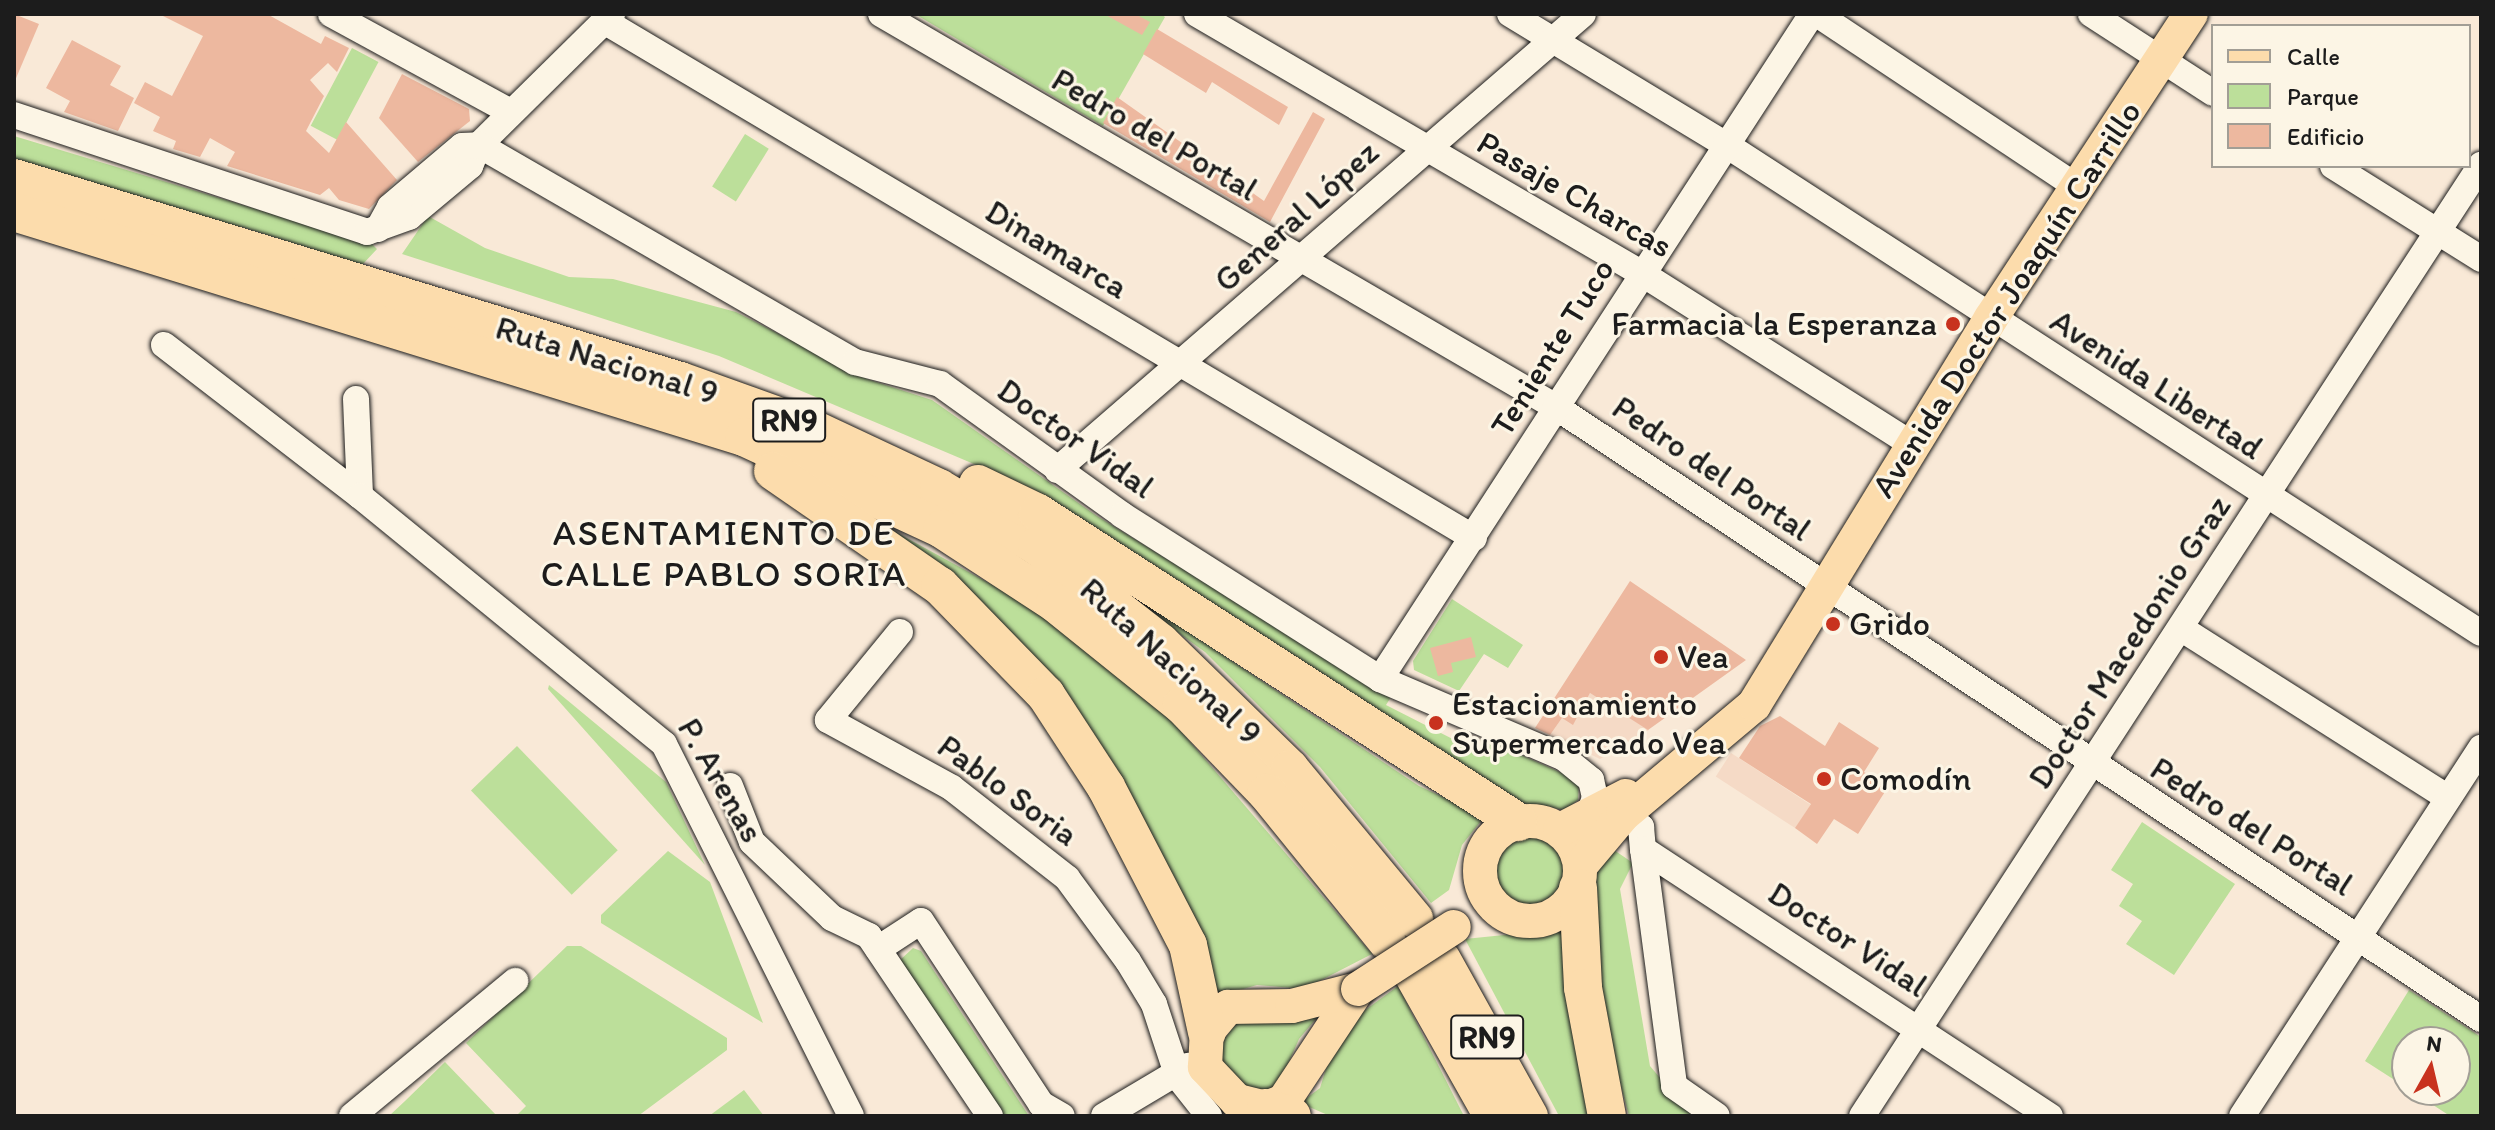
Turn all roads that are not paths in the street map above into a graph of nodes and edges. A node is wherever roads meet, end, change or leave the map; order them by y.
1 (331, 14) edge
2 (881, 14) edge
3 (1197, 14) edge
4 (1510, 14) edge
5 (1583, 14) edge
6 (1814, 14) edge
7 (2091, 14) edge
8 (2191, 14) edge
9 (608, 17) edge
10 (1554, 41) junction
11 (2161, 59) junction
12 (2211, 92) edge
13 (511, 112) junction
14 (14, 115) edge
15 (1725, 144) junction
16 (479, 145) junction
17 (1424, 149) junction
18 (2481, 165) edge
19 (2336, 168) edge
20 (14, 178) edge
21 (2076, 186) junction
22 (14, 212) edge
23 (2438, 230) junction
24 (2481, 259) edge
25 (1304, 260) junction
26 (1641, 273) junction
27 (1991, 318) junction
28 (164, 345) dead end
29 (1182, 365) junction
30 (680, 381) junction
31 (580, 386) junction
32 (356, 399) dead end
33 (1556, 407) junction
34 (1912, 444) junction
35 (1057, 470) junction
36 (360, 496) junction
37 (2264, 498) junction
38 (1474, 538) junction
39 (1824, 587) junction
40 (2182, 629) junction
41 (900, 632) dead end
42 (2481, 633) edge
43 (1380, 679) junction
44 (2481, 748) edge
45 (2093, 767) junction
46 (730, 786) dead end
47 (2448, 798) junction
48 (1623, 815) junction
49 (1518, 822) junction
50 (1574, 825) junction
51 (1643, 849) junction
52 (1480, 865) junction
53 (1579, 876) junction
54 (1508, 916) junction
55 (2358, 936) junction
56 (878, 949) junction
57 (1437, 954) junction
58 (515, 981) dead end
59 (1358, 989) junction
60 (2481, 1019) edge
61 (1921, 1030) junction
62 (1206, 1040) junction
63 (1178, 1077) junction
64 (1251, 1110) edge
65 (1104, 1115) edge
66 (352, 1116) edge
67 (851, 1116) edge
68 (990, 1116) edge
69 (1062, 1116) edge
70 (1493, 1116) edge
71 (1529, 1116) edge
72 (1607, 1116) edge
73 (1717, 1116) edge
74 (1862, 1116) edge
75 (2050, 1116) edge
76 (2242, 1116) edge

1 - 13 street
2 - 25 street, Pedro del Portal
3 - 17 street, Pasaje Charcas
4 - 10 street, Avenida Libertad
5 - 10 street, General López
6 - 15 street, Teniente Tuco
6 - 21 street
7 - 11 street
8 - 11 main road, Avenida Doctor Joaquín Carrillo
9 - 13 street
9 - 29 street, Dinamarca
10 - 15 street, Avenida Libertad
10 - 17 street, General López
11 - 12 street
11 - 21 main road, Avenida Doctor Joaquín Carrillo
13 - 16 street
14 - 16 street
15 - 26 street, Teniente Tuco
15 - 27 street, Avenida Libertad
16 - 35 street, Doctor Vidal
17 - 25 street, General López
17 - 26 street, Pasaje Charcas
18 - 23 street, Doctor Macedonio Graz
19 - 23 street
20 - 30 highway, Ruta Nacional 9 / RN9
21 - 27 main road, Avenida Doctor Joaquín Carrillo
22 - 31 highway, Ruta Nacional 9 / RN9
23 - 24 street
23 - 37 street, Doctor Macedonio Graz
25 - 29 street, General López
25 - 33 street, Pedro del Portal
26 - 33 street, Teniente Tuco
26 - 34 street, Pasaje Charcas
27 - 34 main road, Avenida Doctor Joaquín Carrillo
27 - 37 street, Avenida Libertad
28 - 36 street, P. Arenas
29 - 35 street, General López
29 - 38 street, Dinamarca
30 - 31 highway, Ruta Nacional 9 / RN9
30 - 49 highway
31 - 62 highway
32 - 36 street
33 - 38 street, Teniente Tuco
33 - 39 street, Pedro del Portal
34 - 39 main road, Avenida Doctor Joaquín Carrillo
35 - 43 street, Doctor Vidal
36 - 67 street, P. Arenas
37 - 40 street, Doctor Macedonio Graz
37 - 42 street, Avenida Libertad
38 - 43 street, Teniente Tuco
39 - 45 street, Pedro del Portal
39 - 48 main road, Avenida Doctor Joaquín Carrillo
39 - 50 main road, Avenida Doctor Joaquín Carrillo
40 - 45 street, Doctor Macedonio Graz
40 - 47 street
41 - 63 street, Pablo Soria
43 - 50 street, Doctor Vidal
44 - 47 street
45 - 55 street, Pedro del Portal
45 - 61 street, Doctor Macedonio Graz
46 - 56 street
47 - 55 street
48 - 51 street, Doctor Vidal
48 - 53 main road, Avenida Doctor Joaquín Carrillo
49 - 50 main road
49 - 52 main road
50 - 53 main road
51 - 61 street, Doctor Vidal
51 - 73 street
52 - 54 main road
52 - 57 main road
53 - 54 main road
53 - 72 highway
54 - 57 main road
55 - 60 street, Pedro del Portal
55 - 76 street
56 - 68 street
56 - 69 street
57 - 59 main road, bridge
57 - 70 highway, RN9
57 - 71 highway, RN9
58 - 66 street
59 - 62 main road
59 - 64 main road
61 - 74 street, Doctor Macedonio Graz
61 - 75 street, Doctor Vidal
62 - 63 street
62 - 64 main road
63 - 64 street
63 - 65 street

